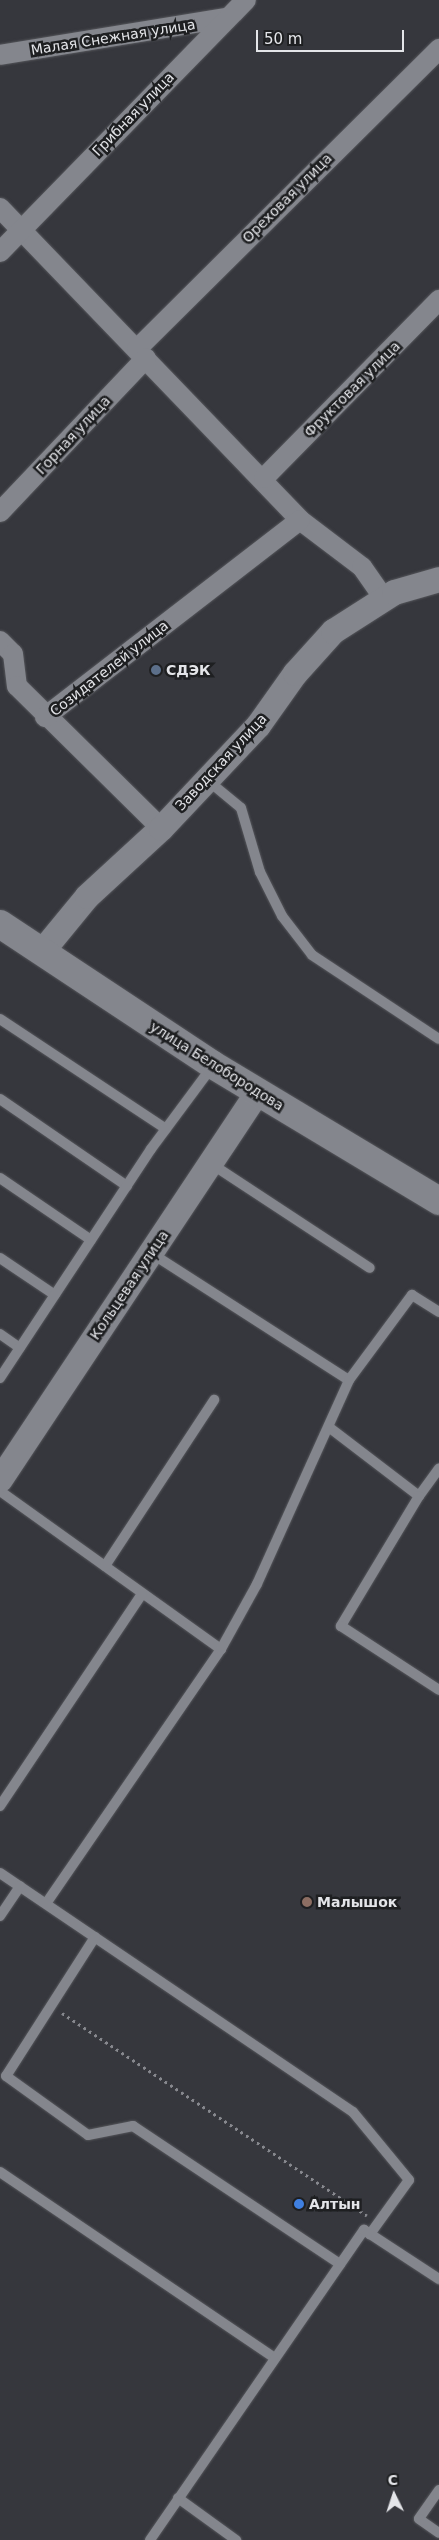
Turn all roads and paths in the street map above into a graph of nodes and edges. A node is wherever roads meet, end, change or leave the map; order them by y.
1 (246, 0) edge
2 (227, 18) junction
3 (439, 49) edge
4 (0, 55) edge
5 (0, 208) edge
6 (22, 229) junction
7 (0, 252) edge
8 (439, 300) edge
9 (141, 354) junction
10 (264, 478) junction
11 (0, 512) edge
12 (300, 520) junction
13 (439, 579) edge
14 (384, 599) junction
15 (0, 641) edge
16 (45, 718) junction
17 (205, 778) junction
18 (161, 828) junction
19 (0, 924) edge
20 (41, 952) junction
21 (0, 1020) edge
22 (439, 1039) edge
23 (213, 1065) junction
24 (258, 1091) junction
25 (0, 1099) edge
26 (166, 1129) junction
27 (210, 1163) junction
28 (0, 1178) edge
29 (127, 1186) junction
30 (439, 1201) edge
31 (91, 1240) junction
32 (150, 1253) junction
33 (0, 1258) edge
34 (370, 1268) dead end
35 (54, 1295) junction
36 (439, 1312) edge
37 (0, 1334) edge
38 (20, 1348) junction
39 (0, 1378) edge
40 (349, 1380) junction
41 (214, 1400) dead end
42 (330, 1428) junction
43 (439, 1468) edge
44 (0, 1479) edge
45 (0, 1491) edge
46 (419, 1496) junction
47 (105, 1566) junction
48 (142, 1594) junction
49 (221, 1649) junction
50 (439, 1690) edge
51 (0, 1806) edge
52 (0, 1874) edge
53 (20, 1886) junction
54 (46, 1904) junction
55 (0, 1916) edge
56 (94, 1937) junction
57 (51, 2005) junction
58 (0, 2172) edge
59 (378, 2223) junction
60 (370, 2234) junction
61 (340, 2264) junction
62 (439, 2279) edge
63 (275, 2358) junction
64 (439, 2490) edge
65 (178, 2498) junction
66 (439, 2533) edge
67 (150, 2540) edge
68 (236, 2540) edge

1 - 2 street, Грибная улица
2 - 4 street, Малая Снежная улица
2 - 6 street, Грибная улица
3 - 9 street, Ореховая улица
5 - 6 street
6 - 7 street, Грибная улица
6 - 9 street
8 - 10 street, Фруктовая улица
9 - 10 street
9 - 11 street, Горная улица
10 - 12 street
12 - 14 street
12 - 16 street, Созидателей улица
13 - 14 street, Заводская улица
14 - 17 street, Заводская улица
15 - 16 street
16 - 18 street, Созидателей улица
17 - 18 street, Заводская улица
17 - 22 lane
18 - 20 street, Заводская улица
19 - 20 main road, улица Белобородова
20 - 23 main road, улица Белобородова
21 - 26 lane
23 - 24 main road, улица Белобородова
23 - 26 lane
24 - 27 street, Кольцевая улица
24 - 30 main road, улица Белобородова
25 - 29 lane
26 - 29 lane
27 - 32 street, Кольцевая улица
27 - 34 lane
28 - 31 lane
29 - 31 lane
31 - 35 lane
32 - 40 lane
32 - 44 street, Кольцевая улица
33 - 35 lane
35 - 38 lane
36 - 40 lane
37 - 38 lane
38 - 39 lane
40 - 42 lane
41 - 47 lane
42 - 46 lane
42 - 49 lane
43 - 46 lane
45 - 47 lane
46 - 50 lane
47 - 48 lane
48 - 49 lane
48 - 51 lane
49 - 54 lane
52 - 53 lane
53 - 54 lane
53 - 55 lane
54 - 56 lane
56 - 57 lane
56 - 59 lane
57 - 59 path
57 - 61 lane
58 - 63 lane
59 - 60 lane
60 - 61 lane
60 - 62 lane
61 - 63 lane
63 - 65 lane
64 - 66 lane
65 - 67 lane
65 - 68 lane

